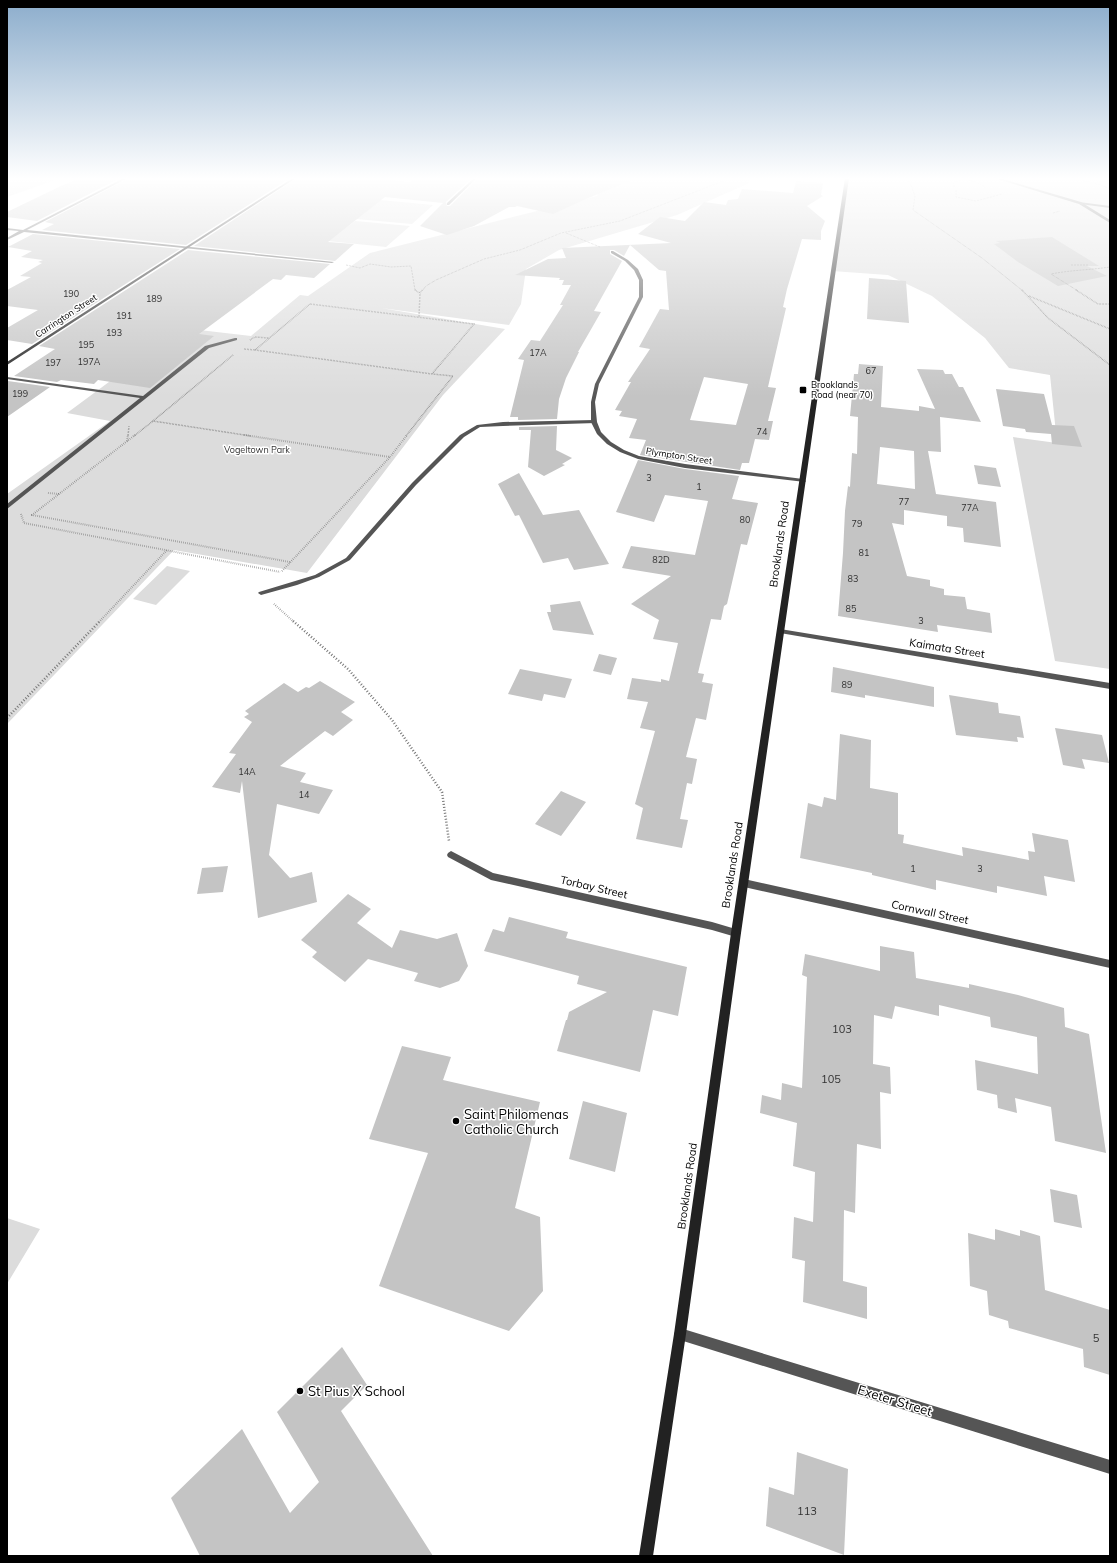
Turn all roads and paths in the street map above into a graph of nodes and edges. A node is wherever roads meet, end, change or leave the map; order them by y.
1 (183, 251) edge
2 (218, 251) edge
3 (516, 251) edge
4 (836, 251) edge
5 (972, 251) edge
6 (612, 252) dead end
7 (332, 262) joint
8 (1071, 264) dead end
9 (1079, 265) junction
10 (1088, 265) dead end
11 (1110, 267) edge
12 (1080, 271) junction
13 (420, 293) junction
14 (1028, 295) junction
15 (1083, 298) dead end
16 (1088, 298) junction
17 (1110, 304) edge
18 (419, 317) junction
19 (1110, 329) edge
20 (270, 338) junction
21 (235, 339) joint
22 (240, 348) dead end
23 (255, 350) junction
24 (234, 353) dead end
25 (7, 364) edge
26 (1110, 365) edge
27 (432, 374) junction
28 (7, 378) edge
29 (144, 397) junction
30 (153, 421) junction
31 (594, 422) junction
32 (390, 457) junction
33 (802, 482) junction
34 (18, 498) junction
35 (7, 508) edge
36 (167, 550) junction
37 (290, 562) junction
38 (261, 593) joint
39 (780, 631) junction
40 (1110, 686) edge
41 (7, 718) edge
42 (451, 855) joint
43 (744, 883) junction
44 (736, 933) junction
45 (1110, 964) edge
46 (680, 1334) junction
47 (1110, 1467) edge
48 (646, 1556) edge

1 - 25 street, Carrington Street
2 - 7 street
3 - 13 path
4 - 33 street, Brooklands Road
5 - 14 path
6 - 31 street, Plympton Street
7 - 13 path
8 - 9 path
9 - 10 path
9 - 12 path
11 - 12 path
12 - 16 path
13 - 18 path
14 - 19 path
14 - 26 path
15 - 16 path
16 - 17 path
18 - 20 path
18 - 27 path
20 - 21 path
20 - 23 path
21 - 29 street
22 - 23 path
23 - 27 path
24 - 30 path
27 - 32 path
28 - 29 street
29 - 34 street
30 - 32 path
30 - 37 path
31 - 33 street, Plympton Street
31 - 38 street
32 - 37 path
33 - 39 street, Brooklands Road
34 - 35 street
34 - 36 path
36 - 37 path
36 - 41 path
38 - 42 path
39 - 40 street, Kaimata Street
39 - 43 street, Brooklands Road
42 - 44 street, Torbay Street
43 - 44 street, Brooklands Road
43 - 45 street, Cornwall Street
44 - 46 street, Brooklands Road
46 - 47 street, Exeter Street
46 - 48 street, Brooklands Road

